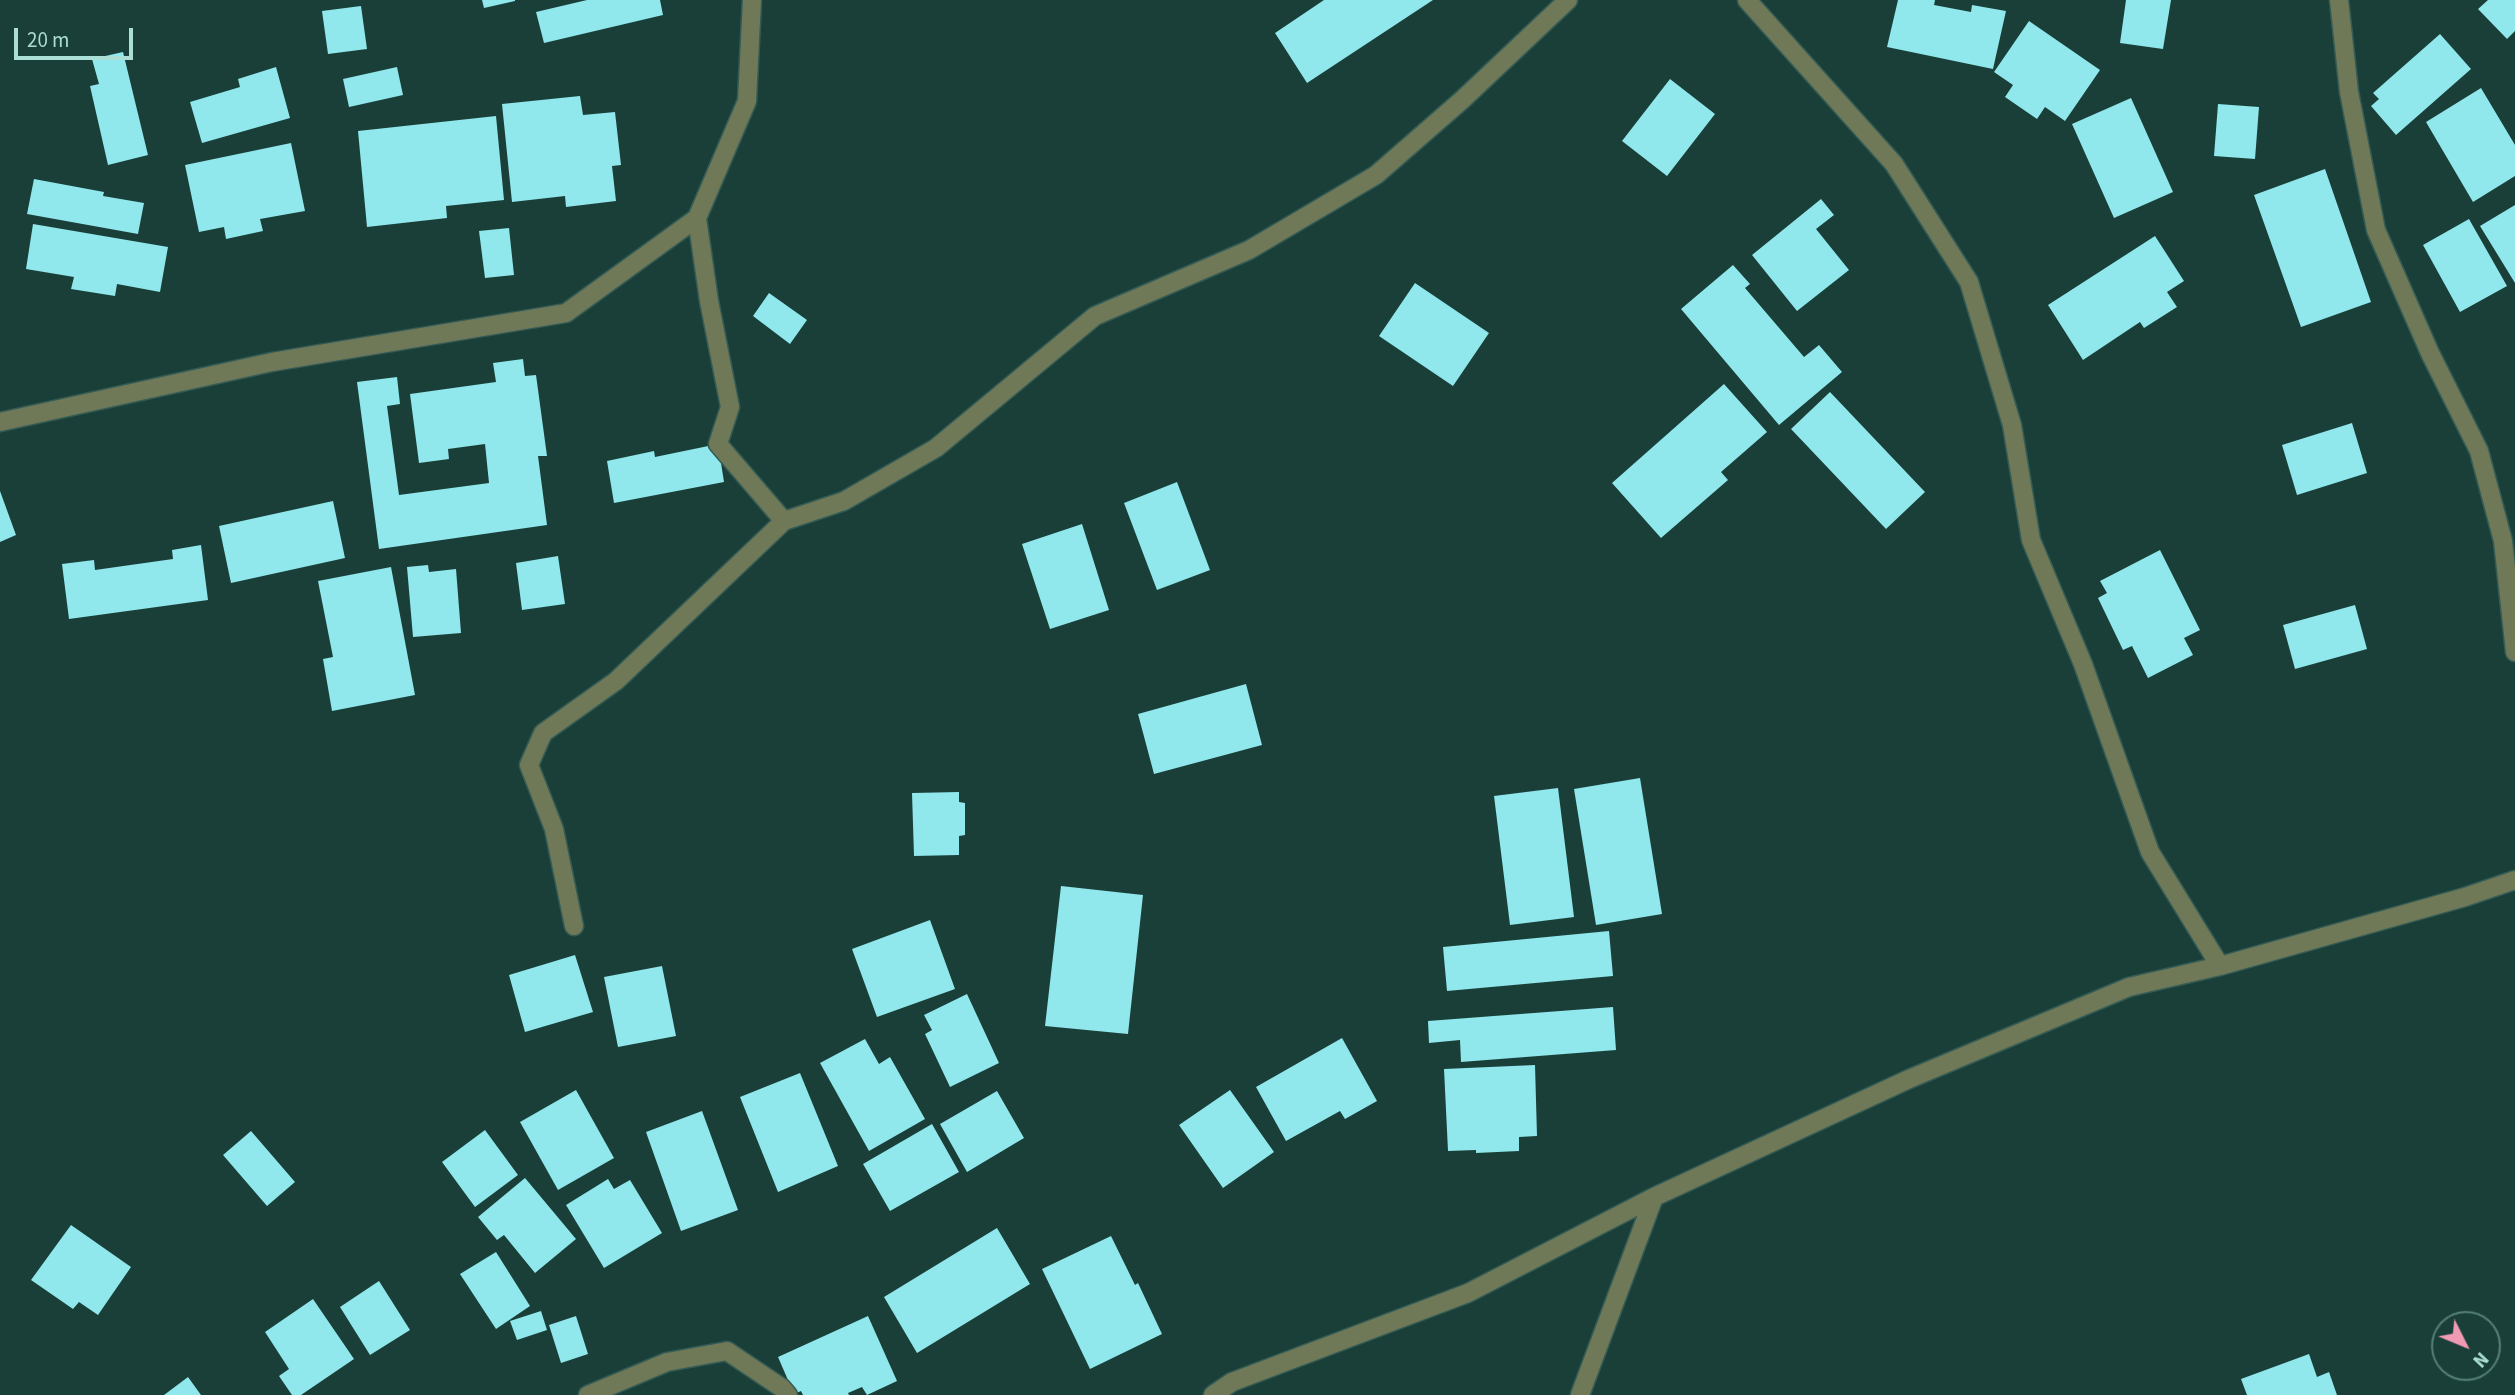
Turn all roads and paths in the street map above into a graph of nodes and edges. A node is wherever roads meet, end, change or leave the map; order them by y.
1 (751, 0) edge
2 (1568, 0) edge
3 (1747, 0) edge
4 (2339, 0) edge
5 (697, 218) junction
6 (0, 422) edge
7 (784, 521) junction
8 (2515, 652) edge
9 (2515, 880) edge
10 (574, 926) dead end
11 (2220, 966) junction
12 (1654, 1197) junction
13 (589, 1395) edge
14 (788, 1395) edge
15 (1213, 1395) edge
16 (1580, 1395) edge

1 - 5 street
2 - 7 street
3 - 11 street
4 - 8 street
5 - 6 street
5 - 7 street
7 - 10 street
9 - 11 street
11 - 12 street
12 - 15 street
12 - 16 street
13 - 14 street

